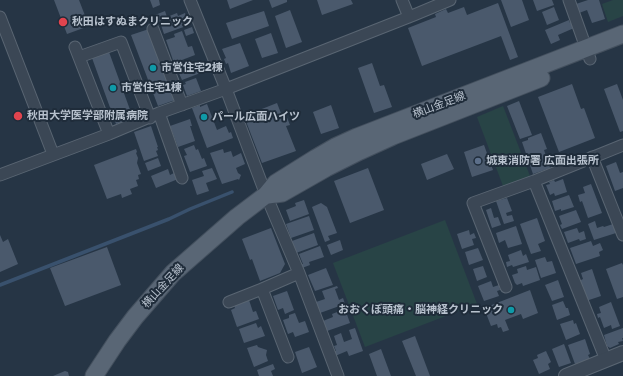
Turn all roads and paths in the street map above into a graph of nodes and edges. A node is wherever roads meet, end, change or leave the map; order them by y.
1 (190, 0) edge
2 (402, 0) edge
3 (450, 0) edge
4 (568, 0) edge
5 (409, 17) junction
6 (0, 18) edge
7 (153, 29) dead end
8 (623, 34) edge
9 (623, 46) edge
10 (589, 53) junction
11 (226, 89) junction
12 (182, 105) junction
13 (154, 116) junction
14 (109, 134) junction
15 (623, 145) edge
16 (53, 154) junction
17 (592, 157) junction
18 (0, 175) edge
19 (182, 178) dead end
20 (534, 180) junction
21 (266, 195) junction
22 (623, 235) edge
23 (296, 274) junction
24 (506, 287) dead end
25 (262, 289) junction
26 (229, 302) dead end
27 (623, 353) edge
28 (288, 357) dead end
29 (606, 360) junction
30 (94, 376) edge
31 (338, 376) edge
32 (566, 376) edge

1 - 11 street
2 - 5 street
3 - 5 street
4 - 10 street
5 - 11 street
6 - 16 street
7 - 12 street
8 - 10 main road, 横山金足線
9 - 10 main road, 横山金足線
10 - 21 main road, 横山金足線
11 - 12 street
11 - 21 street
12 - 13 street
13 - 14 street
13 - 14 street
13 - 19 street
14 - 16 street
15 - 17 street
16 - 18 street
17 - 20 street
17 - 22 street
20 - 24 street
20 - 29 street
21 - 23 street
21 - 30 main road, 横山金足線
23 - 25 street
23 - 31 street
25 - 26 street
25 - 28 street
27 - 29 street
29 - 32 street

